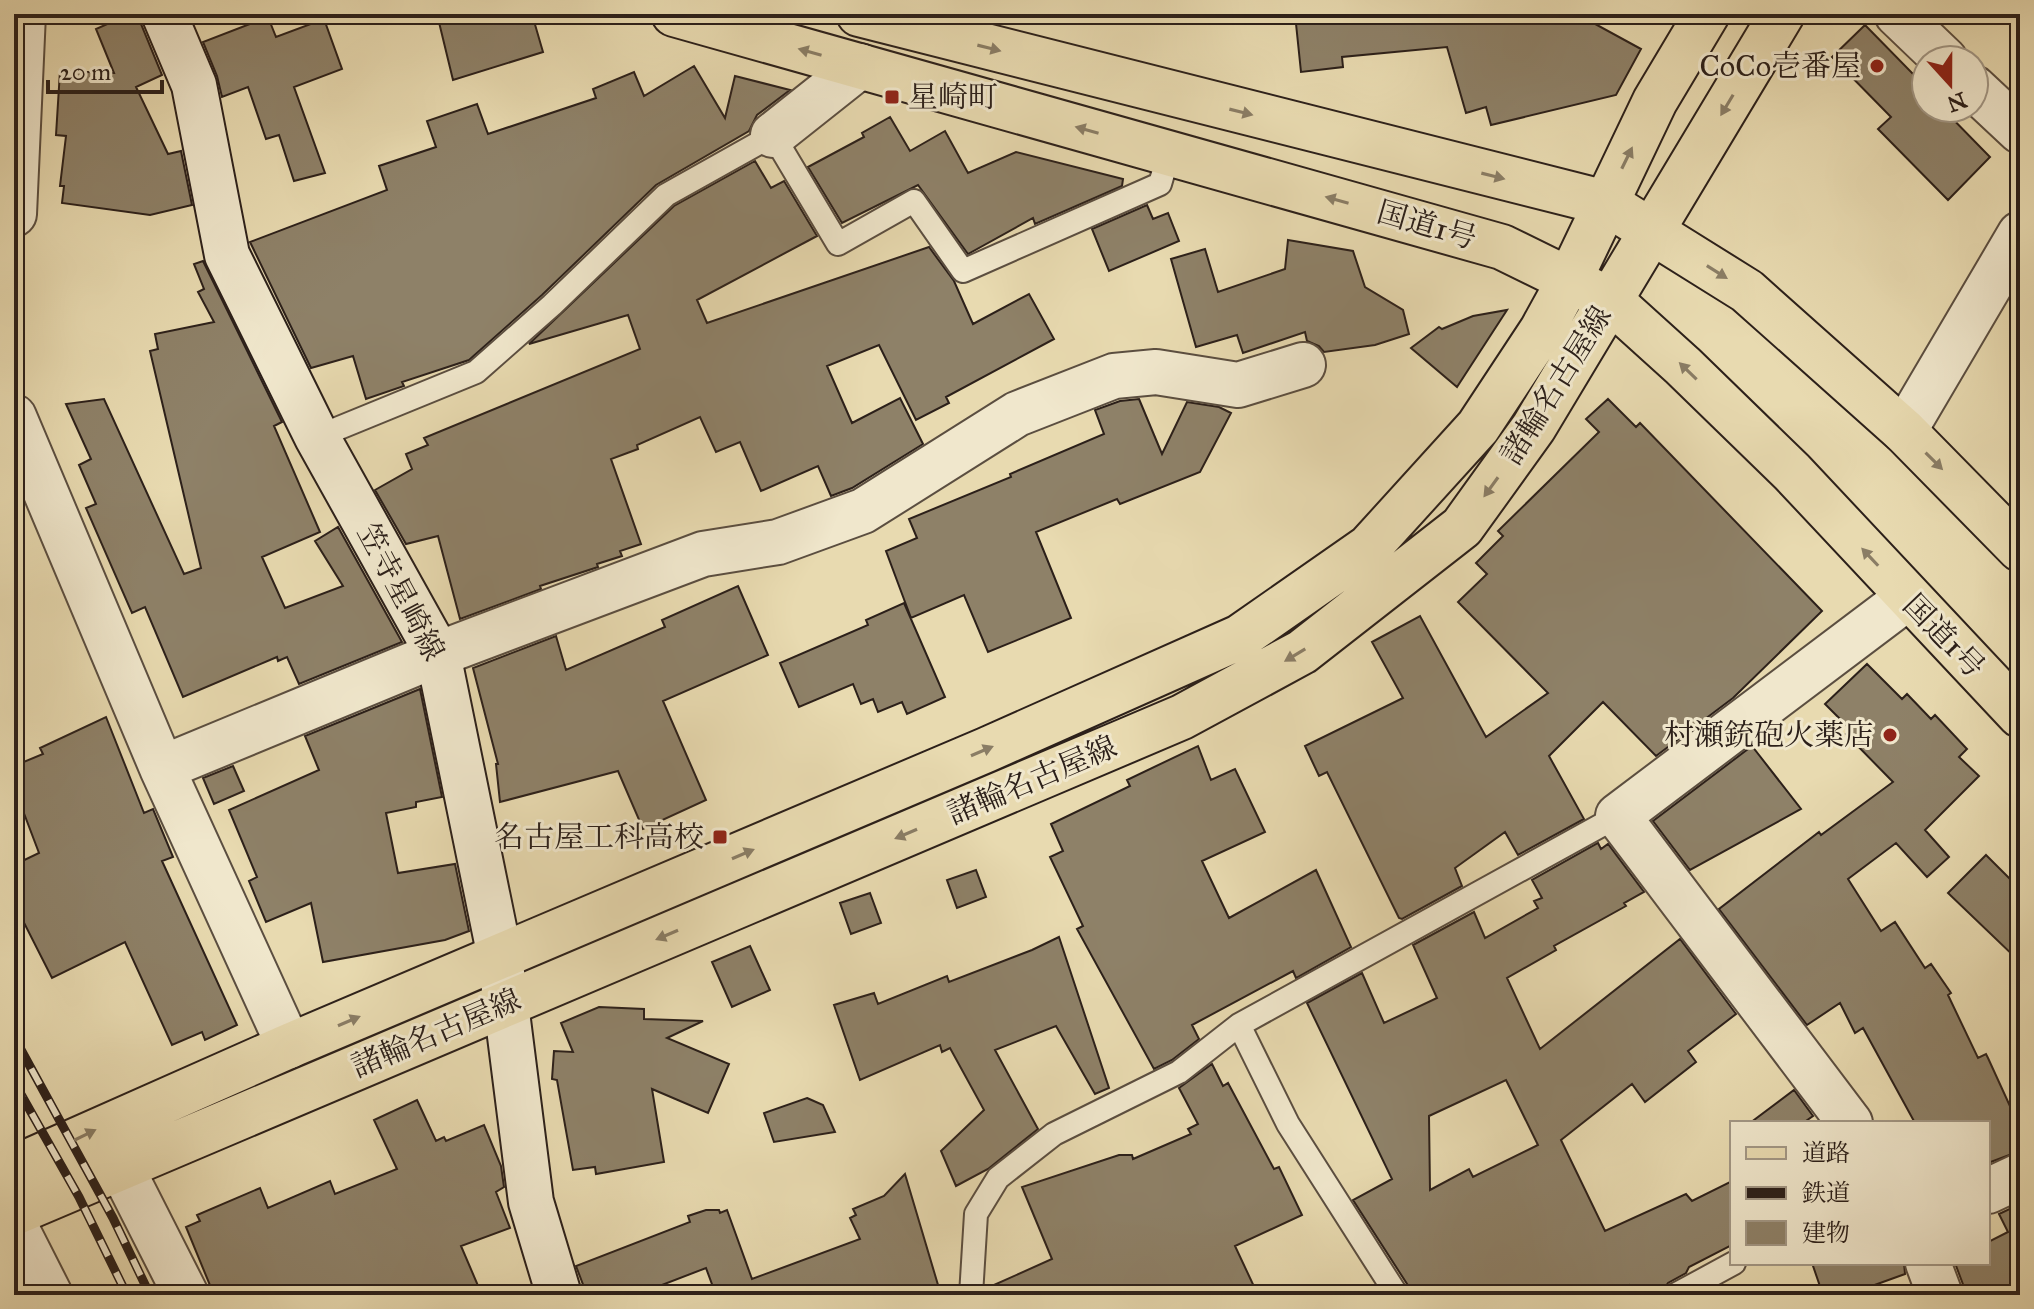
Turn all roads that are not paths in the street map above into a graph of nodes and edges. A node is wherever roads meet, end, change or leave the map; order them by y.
1 (23, 14) edge
2 (164, 14) edge
3 (674, 14) edge
4 (859, 14) edge
5 (1707, 14) edge
6 (1782, 14) edge
7 (1897, 14) edge
8 (919, 21) edge
9 (1928, 44) edge
10 (860, 66) junction
11 (1990, 103) edge
12 (2020, 131) edge
13 (773, 135) junction
14 (1169, 153) junction
15 (1606, 203) junction
16 (14, 214) edge
17 (1651, 231) junction
18 (2020, 234) edge
19 (1570, 279) junction
20 (1610, 300) junction
21 (1303, 365) dead end
22 (14, 417) edge
23 (1904, 431) junction
24 (317, 437) junction
25 (2020, 549) edge
26 (1907, 598) junction
27 (438, 654) junction
28 (2020, 715) edge
29 (162, 768) junction
30 (1618, 816) junction
31 (500, 957) junction
32 (507, 1003) junction
33 (1239, 1025) junction
34 (289, 1046) junction
35 (1848, 1121) edge
36 (121, 1167) junction
37 (14, 1168) edge
38 (2020, 1176) edge
39 (1990, 1190) edge
40 (14, 1213) edge
41 (14, 1224) edge
42 (1730, 1265) edge
43 (1929, 1265) edge
44 (50, 1295) edge
45 (186, 1295) edge
46 (559, 1295) edge
47 (971, 1295) edge
48 (1397, 1295) edge
49 (1675, 1295) edge
50 (1940, 1295) edge

1 - 16 street
2 - 24 street, 笠寺星崎線
10 -> 3 main road, 国道1号
4 - 8 main road, 国道1号
15 -> 5 main road, 諸輪名古屋線
6 -> 17 main road, 諸輪名古屋線
7 - 9 street
8 -> 15 main road, 国道1号
10 - 13 street
14 -> 10 main road, 国道1号
11 - 12 street
13 - 14 lane
13 - 24 lane
19 -> 14 main road, 国道1号
15 - 17 main road, 国道1号
15 - 19 main road, 諸輪名古屋線
17 - 20 main road, 諸輪名古屋線
17 -> 23 main road, 国道1号
18 - 23 street
19 - 20 main road, 国道1号
31 -> 19 main road, 諸輪名古屋線
26 -> 20 main road, 国道1号
20 -> 32 main road, 諸輪名古屋線
21 - 27 street
22 - 29 street
23 -> 25 main road, 国道1号
24 - 27 street, 笠寺星崎線
26 - 28 main road, 国道1号
26 - 30 street
27 - 29 street
27 - 31 street, 笠寺星崎線
29 - 34 street
30 - 33 lane
30 - 35 street
31 - 32 street, 笠寺星崎線
34 -> 31 main road, 諸輪名古屋線
32 - 36 main road, 諸輪名古屋線
32 - 46 street, 笠寺星崎線
33 - 47 lane
33 - 48 lane
37 -> 34 main road, 諸輪名古屋線
36 - 40 main road, 諸輪名古屋線
36 - 45 street
38 - 39 street
41 - 44 street
42 - 49 lane
43 - 50 street

